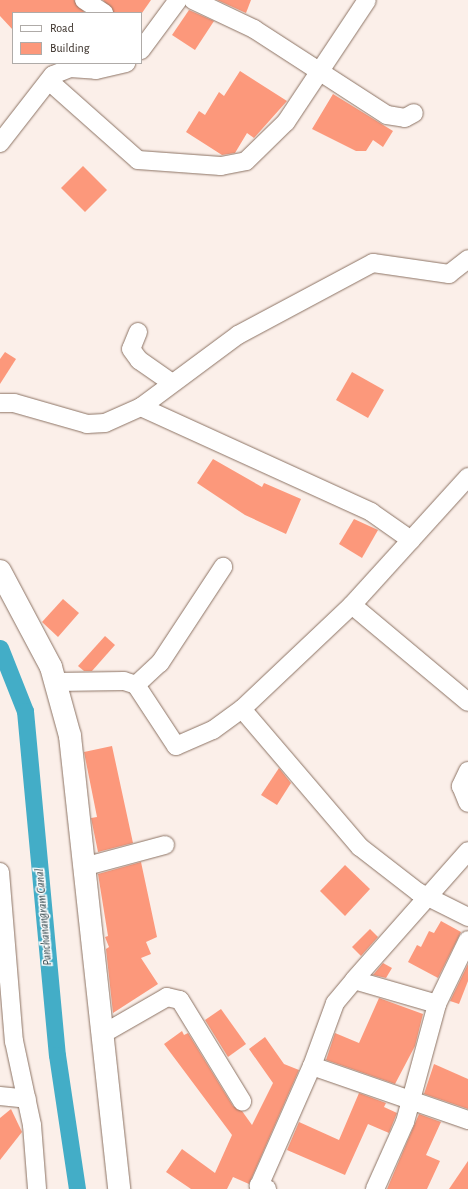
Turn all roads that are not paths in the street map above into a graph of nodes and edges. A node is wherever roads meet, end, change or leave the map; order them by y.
1 (84, 0) edge
2 (193, 0) edge
3 (367, 0) edge
4 (173, 2) edge
5 (102, 12) edge
6 (143, 44) edge
7 (122, 64) edge
8 (322, 72) junction
9 (48, 81) junction
10 (414, 113) dead end
11 (0, 143) edge
12 (468, 259) edge
13 (138, 332) dead end
14 (172, 383) junction
15 (0, 403) edge
16 (141, 407) junction
17 (468, 477) edge
18 (411, 540) junction
19 (223, 567) dead end
20 (0, 571) edge
21 (352, 605) junction
22 (56, 682) junction
23 (136, 685) junction
24 (468, 702) edge
25 (242, 709) junction
26 (468, 771) edge
27 (468, 803) edge
28 (165, 845) dead end
29 (468, 851) edge
30 (83, 867) junction
31 (0, 872) edge
32 (429, 897) junction
33 (468, 917) edge
34 (468, 940) edge
35 (354, 980) junction
36 (437, 1004) junction
37 (101, 1035) junction
38 (312, 1066) junction
39 (0, 1096) edge
40 (27, 1099) junction
41 (242, 1100) dead end
42 (411, 1100) junction
43 (468, 1120) edge
44 (256, 1188) edge
45 (37, 1189) edge
46 (119, 1189) edge
47 (375, 1189) edge

1 - 5 street
2 - 8 street
3 - 8 street
4 - 6 street
7 - 9 street
8 - 9 street
8 - 10 street
9 - 11 street
12 - 14 street
13 - 14 street
14 - 16 street
15 - 16 street
16 - 18 street
17 - 18 street
18 - 21 street
19 - 23 street
20 - 22 street
21 - 24 street
21 - 25 street
22 - 23 street
22 - 30 street
23 - 25 street
25 - 32 street
26 - 27 street
28 - 30 street
29 - 32 street
30 - 37 street
31 - 40 street
32 - 33 street
32 - 35 street
34 - 36 street
35 - 36 street
35 - 38 street
36 - 42 street
37 - 41 street
37 - 46 street
38 - 42 street
38 - 44 street
39 - 40 street
40 - 45 street
42 - 43 street
42 - 47 street

